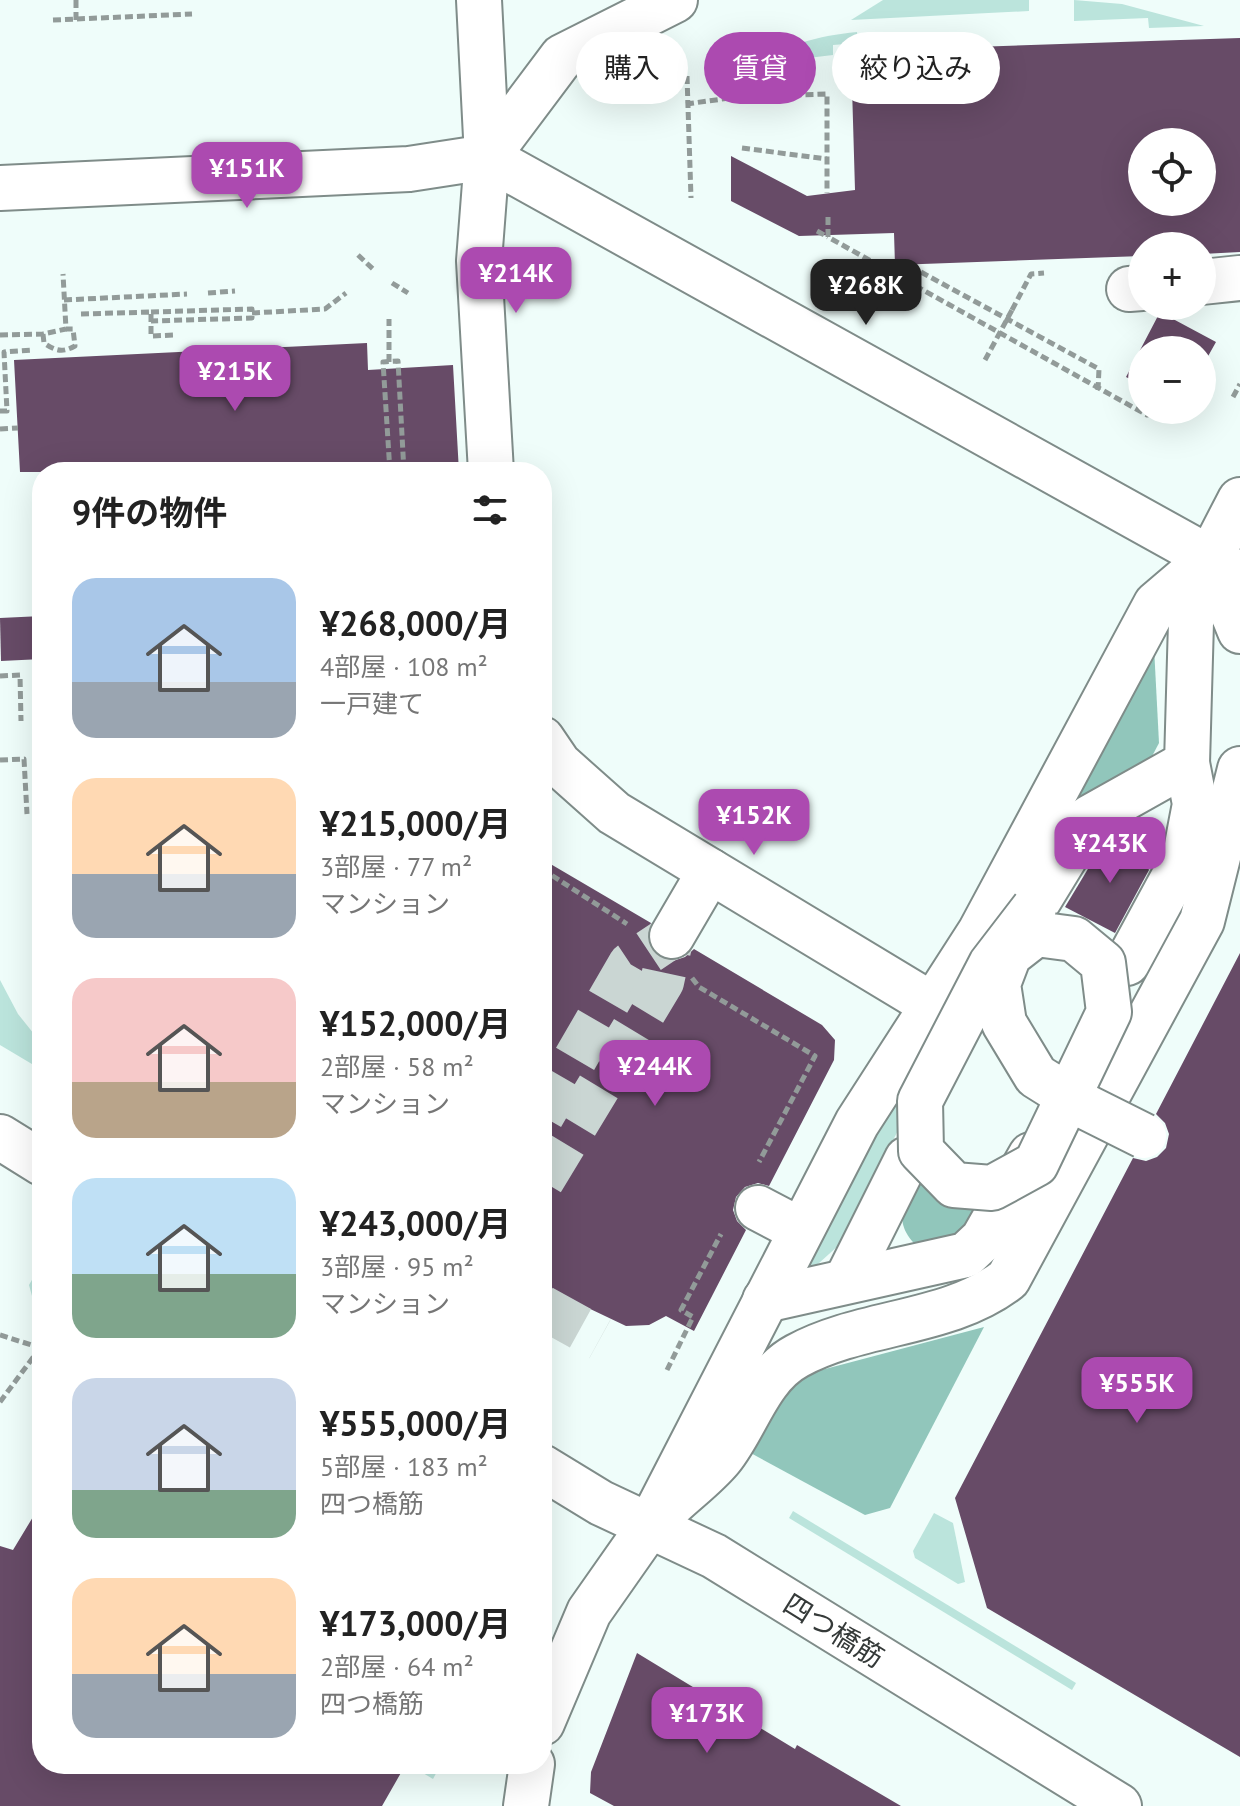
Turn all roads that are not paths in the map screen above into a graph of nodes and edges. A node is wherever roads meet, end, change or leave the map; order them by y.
1 (479, 0) edge
2 (675, 0) edge
3 (487, 157) junction
4 (0, 188) edge
5 (1240, 278) edge
6 (1216, 281) edge
7 (490, 462) edge
8 (1240, 500) edge
9 (1225, 567) edge
10 (1240, 631) edge
11 (552, 754) edge
12 (1187, 763) junction
13 (1240, 769) edge
14 (710, 871) junction
15 (665, 944) road end
16 (1127, 963) dead end
17 (934, 1006) junction
18 (0, 1137) edge
19 (32, 1157) edge
20 (907, 1159) dead end
21 (746, 1201) road end
22 (800, 1230) junction
23 (846, 1281) junction
24 (765, 1300) junction
25 (552, 1473) edge
26 (650, 1525) junction
27 (552, 1699) edge
28 (531, 1774) edge
29 (526, 1806) edge
30 (1119, 1806) edge

1 - 3 street
2 - 3 street
3 - 4 street
3 - 7 street
3 - 9 street
5 - 6 street
8 - 9 street
9 - 10 street
9 - 12 street
9 - 17 street
11 - 14 street
12 - 16 street
12 - 23 street, bridge
13 - 26 street
14 - 15 street
14 - 17 street
17 - 22 street
18 - 19 street
20 - 23 street
21 - 22 street
22 - 24 street
23 - 24 street
24 - 26 street
25 - 26 street, 四つ橋筋
26 - 27 street
26 - 30 street, 四つ橋筋
28 - 29 street

